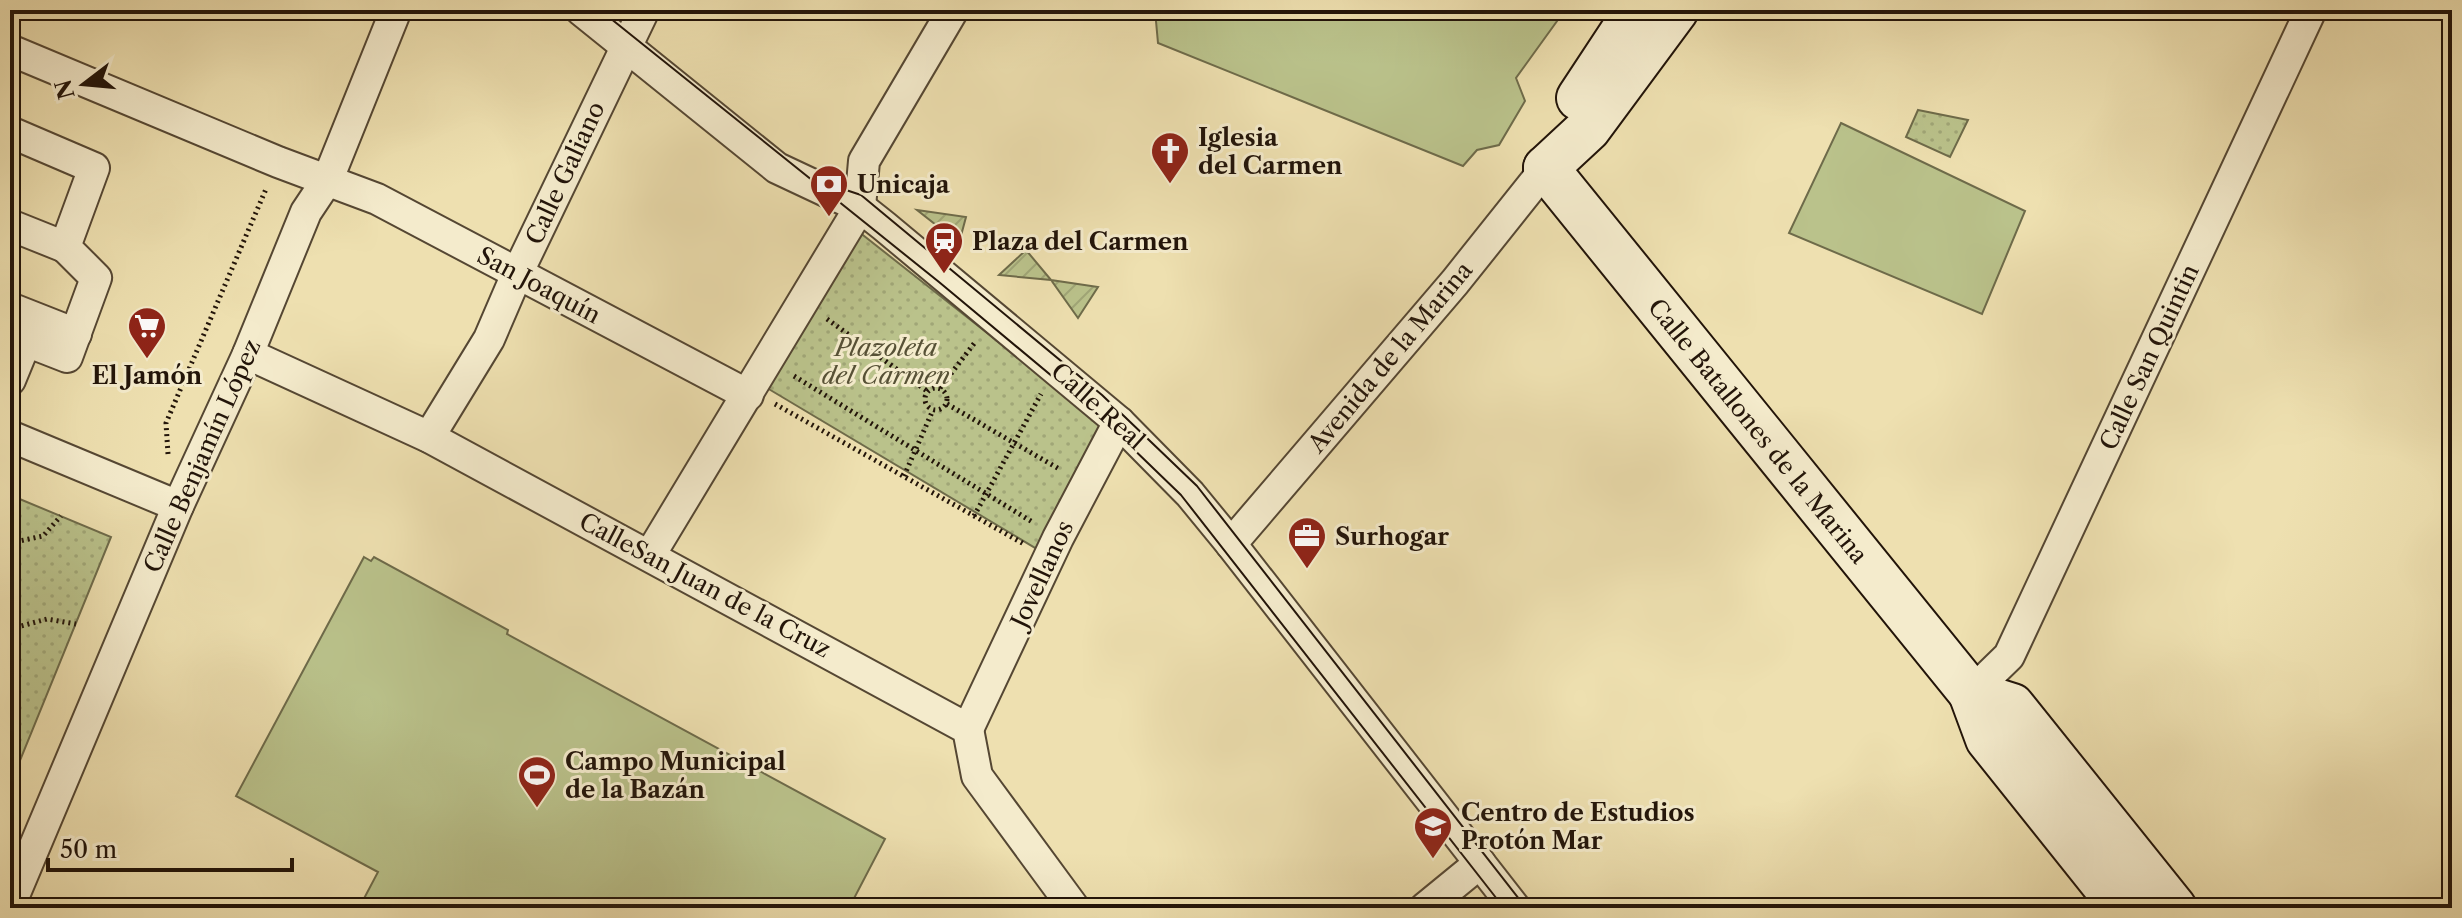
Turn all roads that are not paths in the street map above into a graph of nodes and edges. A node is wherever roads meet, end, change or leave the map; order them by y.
1 (396, 10) edge
2 (581, 10) edge
3 (953, 10) edge
4 (1637, 10) edge
5 (1676, 10) edge
6 (2311, 10) edge
7 (634, 30) edge
8 (10, 50) edge
9 (10, 132) edge
10 (1546, 168) junction
11 (328, 179) junction
12 (860, 207) junction
13 (10, 225) edge
14 (65, 247) junction
15 (517, 274) junction
16 (10, 308) edge
17 (76, 334) junction
18 (248, 354) junction
19 (10, 380) edge
20 (748, 395) junction
21 (1119, 422) junction
22 (10, 436) edge
23 (429, 437) junction
24 (178, 506) junction
25 (1231, 544) junction
26 (650, 555) junction
27 (1971, 693) junction
28 (968, 729) junction
29 (1480, 863) junction
30 (10, 905) edge
31 (1074, 908) edge
32 (1425, 908) edge
33 (1515, 908) edge
34 (2123, 908) edge
35 (2174, 908) edge

1 - 11 street, Calle Benjamín López
2 - 7 street, Calle Real
3 - 12 street
4 - 10 street, Avenida de la Marina
5 - 10 street, Avenida de la Marina
6 - 27 street, Calle San Quintin
7 - 12 street, Calle Real
7 - 15 street, Calle Galiano
8 - 11 street, San Joaquín
9 - 14 street
10 - 25 street, Avenida de la Marina
10 - 27 street, Calle Batallones de la Marina
11 - 15 street, San Joaquín
11 - 18 street, Calle Benjamín López
12 - 20 street
12 - 21 street, Calle Real
13 - 14 street
14 - 17 street
15 - 20 street, San Joaquín
15 - 23 street, Calle Galiano
16 - 17 street
17 - 19 street
18 - 23 street, CalleSan Juan de la Cruz
18 - 24 street, Calle Benjamín López
20 - 26 street
21 - 25 street, Calle Real
21 - 28 street, Jovellanos
22 - 24 street
23 - 26 street, CalleSan Juan de la Cruz
24 - 30 street, Calle Benjamín López
25 - 29 street, Calle Real
26 - 28 street, CalleSan Juan de la Cruz
27 - 34 street
27 - 35 street
28 - 31 street
29 - 32 street
29 - 33 street, Calle Real

